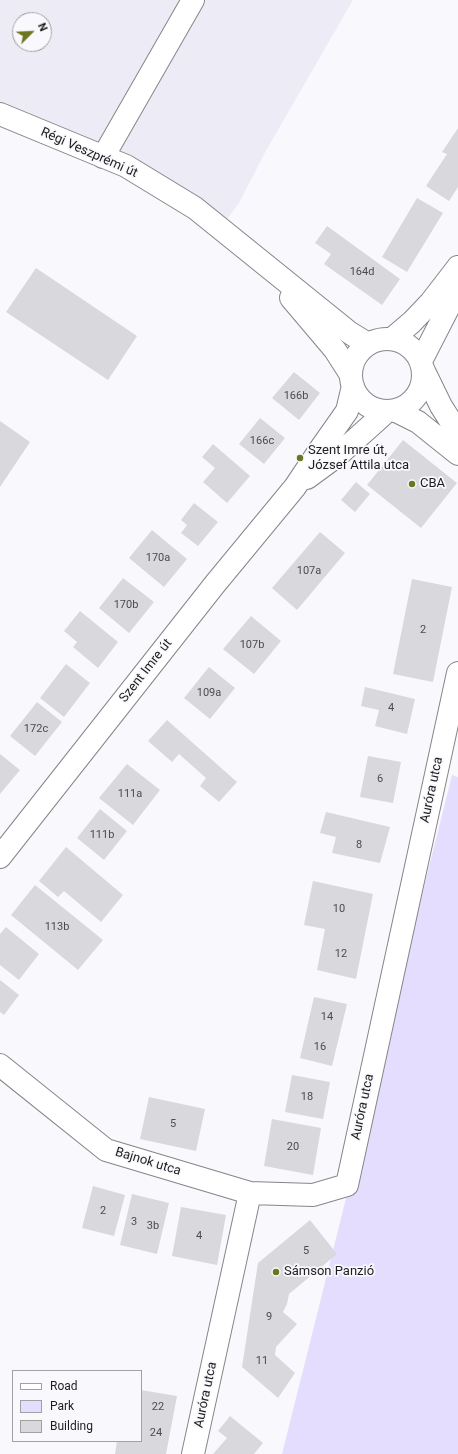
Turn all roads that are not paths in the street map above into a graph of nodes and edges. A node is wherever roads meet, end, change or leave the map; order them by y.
1 (193, 0) edge
2 (0, 114) edge
3 (103, 157) junction
4 (251, 254) junction
5 (458, 267) edge
6 (458, 289) edge
7 (392, 339) junction
8 (368, 344) junction
9 (422, 365) junction
10 (352, 381) junction
11 (391, 411) junction
12 (458, 433) edge
13 (458, 454) edge
14 (295, 487) junction
15 (458, 673) edge
16 (0, 857) edge
17 (0, 1065) edge
18 (250, 1193) junction
19 (193, 1454) edge

1 - 3 street
2 - 3 street, Régi Veszprémi út
3 - 4 street, Régi Veszprémi út
4 - 8 street, Régi Veszprémi út
4 - 10 street, Régi Veszprémi út
5 - 7 street
6 - 9 street
7 - 8 street
7 - 9 street
8 - 10 street
9 - 11 street
9 - 12 street
10 - 11 street
10 - 14 street, Szent Imre út
11 - 13 street
11 - 14 street, Szent Imre út
14 - 16 street, Szent Imre út
15 - 18 street, Auróra utca
17 - 18 street, Bajnok utca
18 - 19 street, Auróra utca

